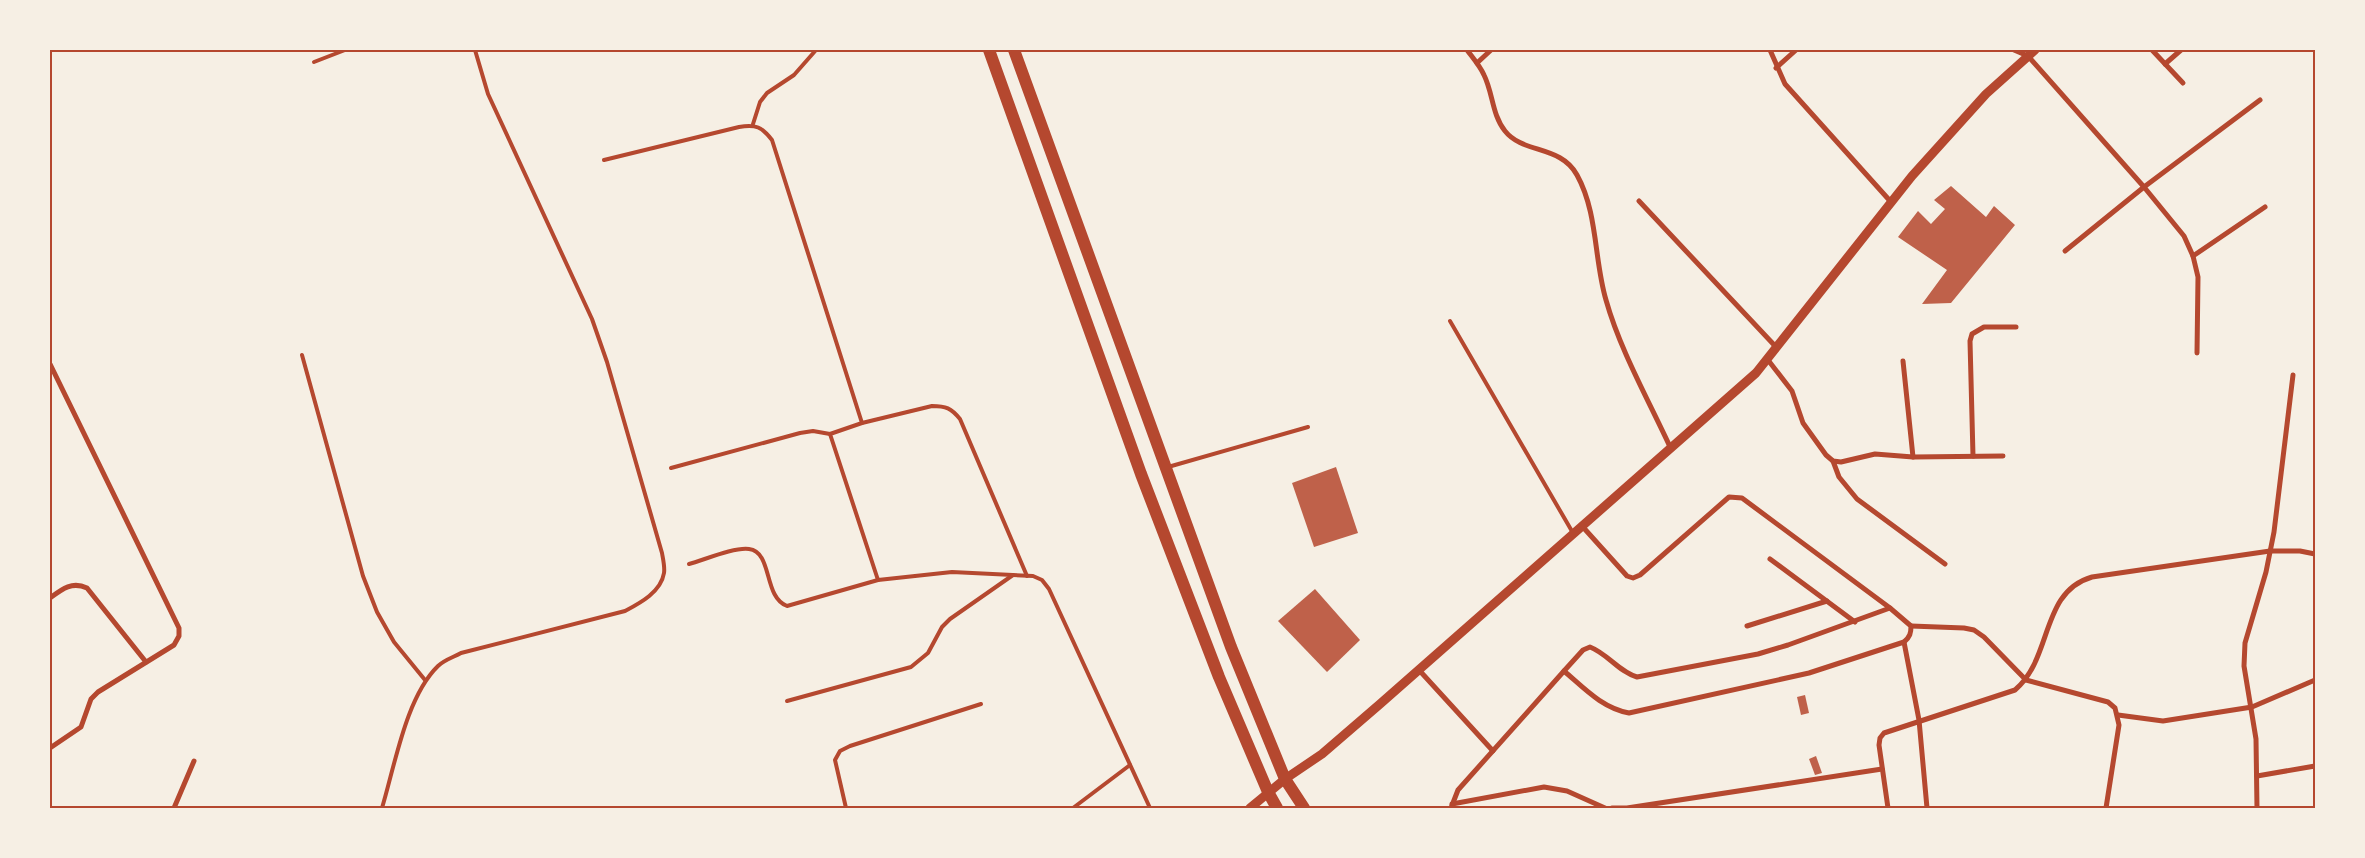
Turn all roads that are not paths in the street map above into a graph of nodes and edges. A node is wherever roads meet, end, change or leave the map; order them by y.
1 (345, 50) edge
2 (476, 50) edge
3 (816, 50) edge
4 (989, 50) edge
5 (1014, 50) edge
6 (1466, 50) edge
7 (1491, 50) edge
8 (1770, 50) edge
9 (1796, 50) edge
10 (2014, 50) edge
11 (2152, 50) edge
12 (2181, 50) edge
13 (2032, 53) edge
14 (314, 62) dead end
15 (1477, 63) junction
16 (2164, 64) junction
17 (1776, 68) junction
18 (2183, 84) dead end
19 (2260, 100) dead end
20 (753, 124) junction
21 (604, 160) dead end
22 (2144, 187) junction
23 (1639, 201) dead end
24 (1891, 202) junction
25 (2265, 207) dead end
26 (2065, 251) dead end
27 (2193, 256) junction
28 (1450, 320) dead end
29 (2016, 327) dead end
30 (1777, 348) junction
31 (2197, 353) dead end
32 (302, 355) dead end
33 (1768, 360) junction
34 (1903, 361) dead end
35 (50, 364) edge
36 (2293, 375) dead end
37 (862, 423) junction
38 (1308, 427) dead end
39 (830, 434) junction
40 (1671, 449) junction
41 (1913, 456) junction
42 (1973, 456) junction
43 (2003, 456) dead end
44 (1833, 460) junction
45 (671, 468) dead end
46 (1165, 468) junction
47 (1582, 526) junction
48 (1574, 534) junction
49 (2270, 551) junction
50 (2315, 554) edge
51 (1770, 559) dead end
52 (689, 564) dead end
53 (1945, 564) dead end
54 (1013, 575) junction
55 (1027, 576) junction
56 (878, 580) junction
57 (50, 598) edge
58 (1827, 601) junction
59 (1890, 608) junction
60 (1854, 622) junction
61 (1747, 626) dead end
62 (1910, 626) junction
63 (1904, 642) junction
64 (146, 662) junction
65 (1419, 670) junction
66 (1564, 671) junction
67 (425, 680) junction
68 (2026, 680) junction
69 (2315, 680) edge
70 (787, 701) dead end
71 (981, 704) dead end
72 (2252, 707) junction
73 (2118, 715) junction
74 (1919, 720) junction
75 (50, 748) edge
76 (1493, 751) junction
77 (194, 761) dead end
78 (1130, 765) junction
79 (2315, 766) edge
80 (1882, 769) junction
81 (2257, 776) junction
82 (1285, 779) junction
83 (1268, 792) junction
84 (1452, 806) edge
85 (174, 808) edge
86 (382, 808) edge
87 (846, 808) edge
88 (1073, 808) edge
89 (1150, 808) edge
90 (1250, 808) edge
91 (1277, 808) edge
92 (1304, 808) edge
93 (1605, 808) edge
94 (1612, 808) edge
95 (1888, 808) edge
96 (1927, 808) edge
97 (2106, 808) edge
98 (2257, 808) edge

1 - 14 lane
2 - 67 lane
3 - 20 lane
4 - 83 main road
5 - 46 main road
6 - 15 street
7 - 15 street
8 - 17 street
9 - 17 street
10 - 13 street
11 - 16 street
12 - 16 street
13 - 22 street
13 - 24 street
15 - 40 street
16 - 18 street
17 - 24 street
19 - 22 street
20 - 21 lane
20 - 37 lane
22 - 26 street
22 - 27 street
23 - 30 street
24 - 30 street
25 - 27 street
27 - 31 street
28 - 48 lane
29 - 42 street
30 - 33 street
32 - 67 lane
33 - 40 street
33 - 44 street
34 - 41 street
35 - 64 street
36 - 49 street
37 - 39 lane
37 - 55 lane
38 - 46 lane
39 - 45 lane
39 - 56 lane
40 - 47 street
41 - 42 street
41 - 44 street
42 - 43 street
44 - 53 street
46 - 82 main road
47 - 48 street
47 - 59 street
48 - 65 street
49 - 50 street
49 - 68 street
49 - 72 street
51 - 58 street
52 - 56 lane
54 - 55 lane
54 - 56 lane
54 - 70 lane
55 - 78 lane
57 - 64 street
58 - 60 street
58 - 61 street
59 - 60 street
59 - 62 street
60 - 66 street
62 - 63 street
62 - 68 street
63 - 66 street
63 - 74 street
64 - 75 street
65 - 76 street
65 - 82 street
66 - 76 street
67 - 86 lane
68 - 73 street
68 - 74 street
69 - 72 street
71 - 87 lane
72 - 73 street
72 - 81 street
73 - 97 street
74 - 80 street
74 - 96 street
76 - 84 street
77 - 85 street
78 - 88 lane
78 - 89 lane
79 - 81 street
80 - 94 street
80 - 95 street
81 - 98 street
82 - 83 street
82 - 92 main road
83 - 90 street
83 - 91 main road
84 - 93 street

